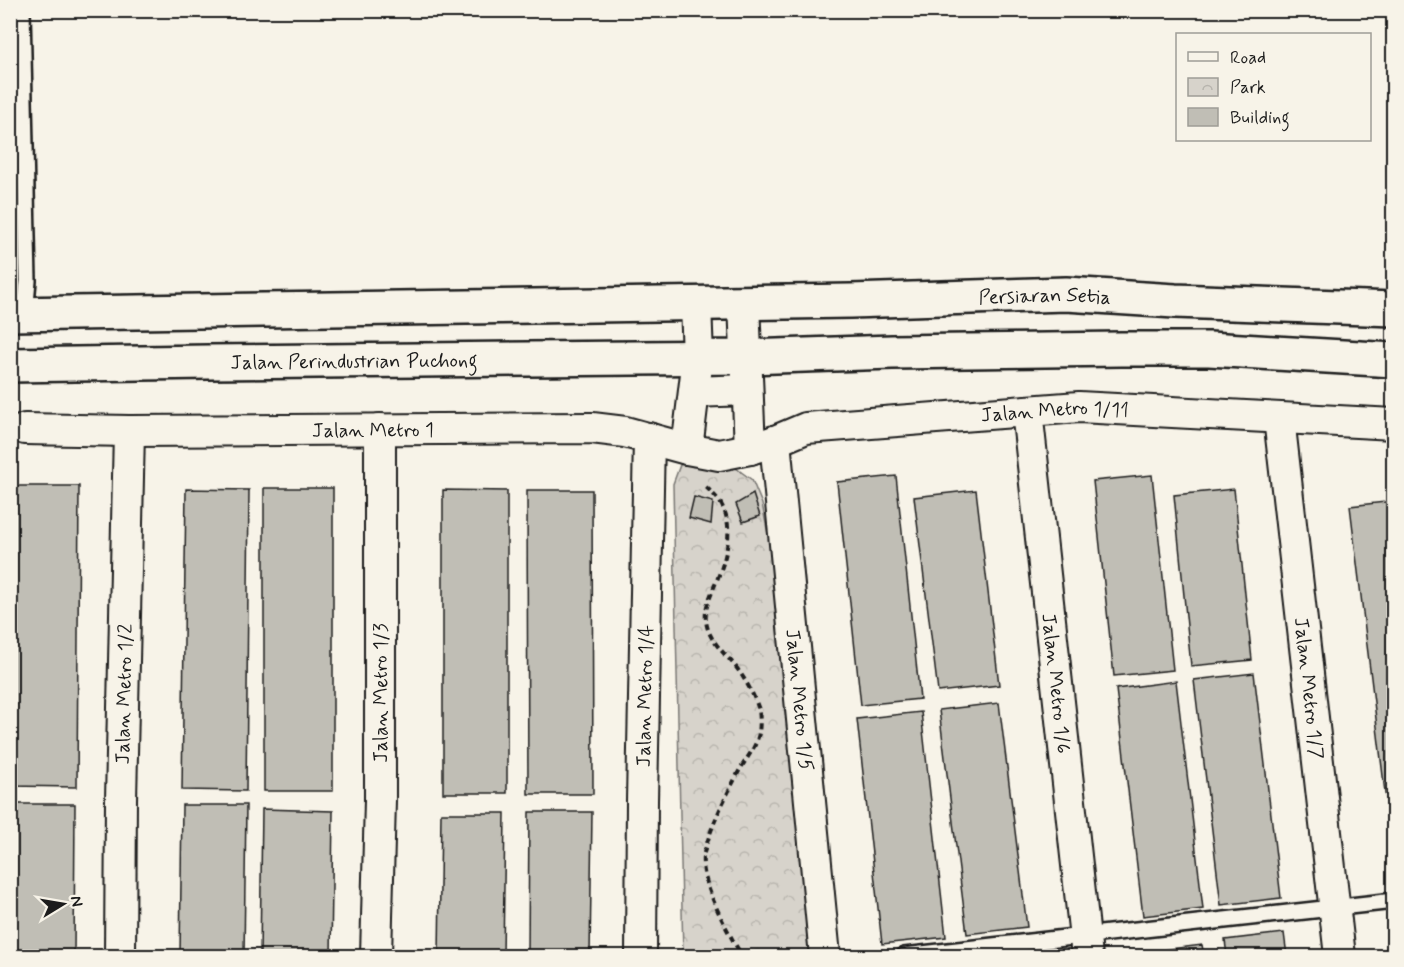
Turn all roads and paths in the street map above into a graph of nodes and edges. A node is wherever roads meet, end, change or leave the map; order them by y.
1 (22, 10) edge
2 (744, 303) junction
3 (696, 304) junction
4 (1394, 309) edge
5 (18, 314) edge
6 (698, 357) junction
7 (745, 357) junction
8 (1394, 360) edge
9 (10, 365) edge
10 (747, 390) junction
11 (694, 392) junction
12 (1027, 411) junction
13 (1279, 418) junction
14 (1394, 424) edge
15 (25, 429) dead end
16 (381, 429) junction
17 (129, 431) junction
18 (649, 438) junction
19 (762, 445) junction
20 (687, 449) junction
21 (719, 455) joint
22 (706, 487) dead end
23 (1394, 901) edge
24 (1334, 907) junction
25 (1086, 946) edge
26 (120, 957) edge
27 (376, 957) edge
28 (641, 957) edge
29 (742, 957) edge
30 (825, 957) edge
31 (904, 957) edge
32 (1340, 957) edge

1 - 5 lane
2 - 3 street, Persiaran Setia
2 - 4 street, Persiaran Setia
2 - 7 street, Jalan Metro 1/5
3 - 5 street
3 - 6 street
6 - 7 street
6 - 9 street, Jalan Perindustrian Puchong
6 - 11 street
7 - 8 street
7 - 10 street, Jalan Metro 1/5
10 - 11 street
10 - 19 street, Jalan Metro 1/5
11 - 20 street
12 - 13 street, Jalan Metro 1/11
12 - 19 street, Jalan Metro 1/11
12 - 25 street, Jalan Metro 1/6
13 - 14 street, Jalan Metro 1/11
13 - 24 street, Jalan Metro 1/7
15 - 17 street, Jalan Metro 1
16 - 17 street, Jalan Metro 1
16 - 18 street, Jalan Metro 1
16 - 27 street, Jalan Metro 1/3
17 - 26 street, Jalan Metro 1/2
18 - 20 street, Jalan Metro 1
18 - 28 street, Jalan Metro 1/4
19 - 21 street, Jalan Metro 1/11
19 - 30 street, Jalan Metro 1/5
20 - 21 street, Jalan Metro 1
22 - 29 path
23 - 24 lane
24 - 25 lane
24 - 32 street, Jalan Metro 1/7
25 - 31 lane

